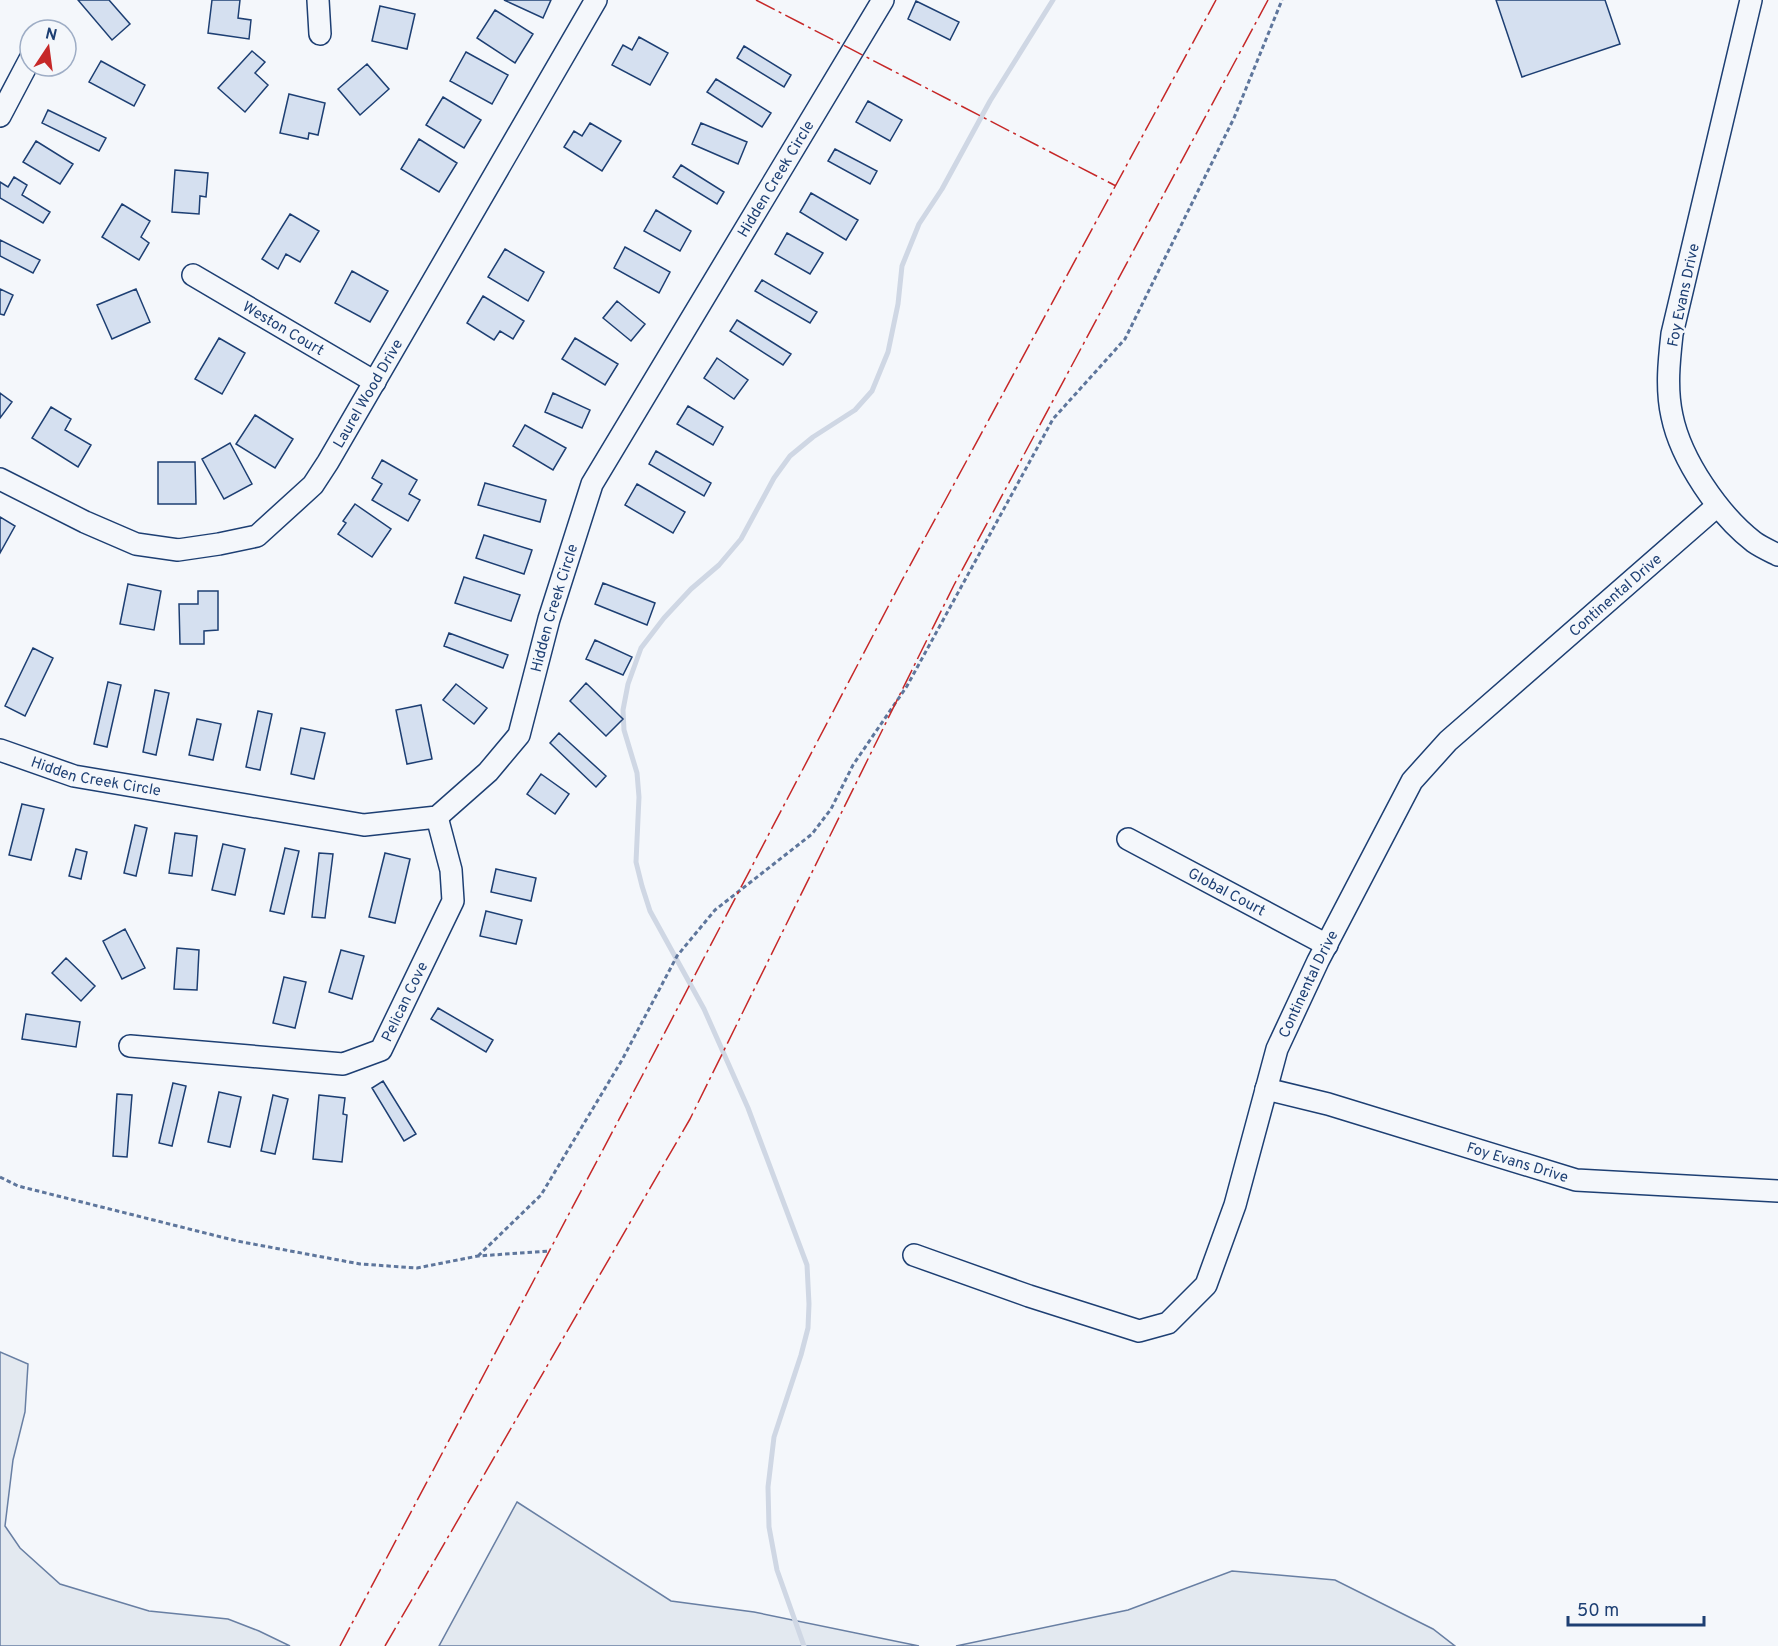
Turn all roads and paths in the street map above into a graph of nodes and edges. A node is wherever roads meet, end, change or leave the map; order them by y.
1 (318, 0) edge
2 (596, 0) edge
3 (883, 0) edge
4 (1282, 0) edge
5 (1751, 0) edge
6 (320, 34) dead end
7 (20, 78) edge
8 (0, 116) edge
9 (193, 275) dead end
10 (375, 382) junction
11 (0, 479) edge
12 (1717, 506) junction
13 (1778, 555) edge
14 (0, 750) edge
15 (437, 817) junction
16 (1128, 839) dead end
17 (1327, 945) junction
18 (130, 1046) dead end
19 (1266, 1089) junction
20 (0, 1177) edge
21 (1778, 1191) edge
22 (550, 1251) dead end
23 (478, 1256) junction
24 (914, 1256) dead end

1 - 6 street
2 - 10 street, Laurel Wood Drive
3 - 15 street, Hidden Creek Circle
4 - 23 path
5 - 12 street, Foy Evans Drive
7 - 8 street
9 - 10 street, Weston Court
10 - 11 street, Laurel Wood Drive
12 - 13 street, Foy Evans Drive
12 - 17 street, Continental Drive
14 - 15 street, Hidden Creek Circle
15 - 18 street, Pelican Cove
16 - 17 street, Global Court
17 - 19 street, Continental Drive
19 - 21 street, Foy Evans Drive
19 - 24 street, Continental Drive
20 - 23 path
22 - 23 path

